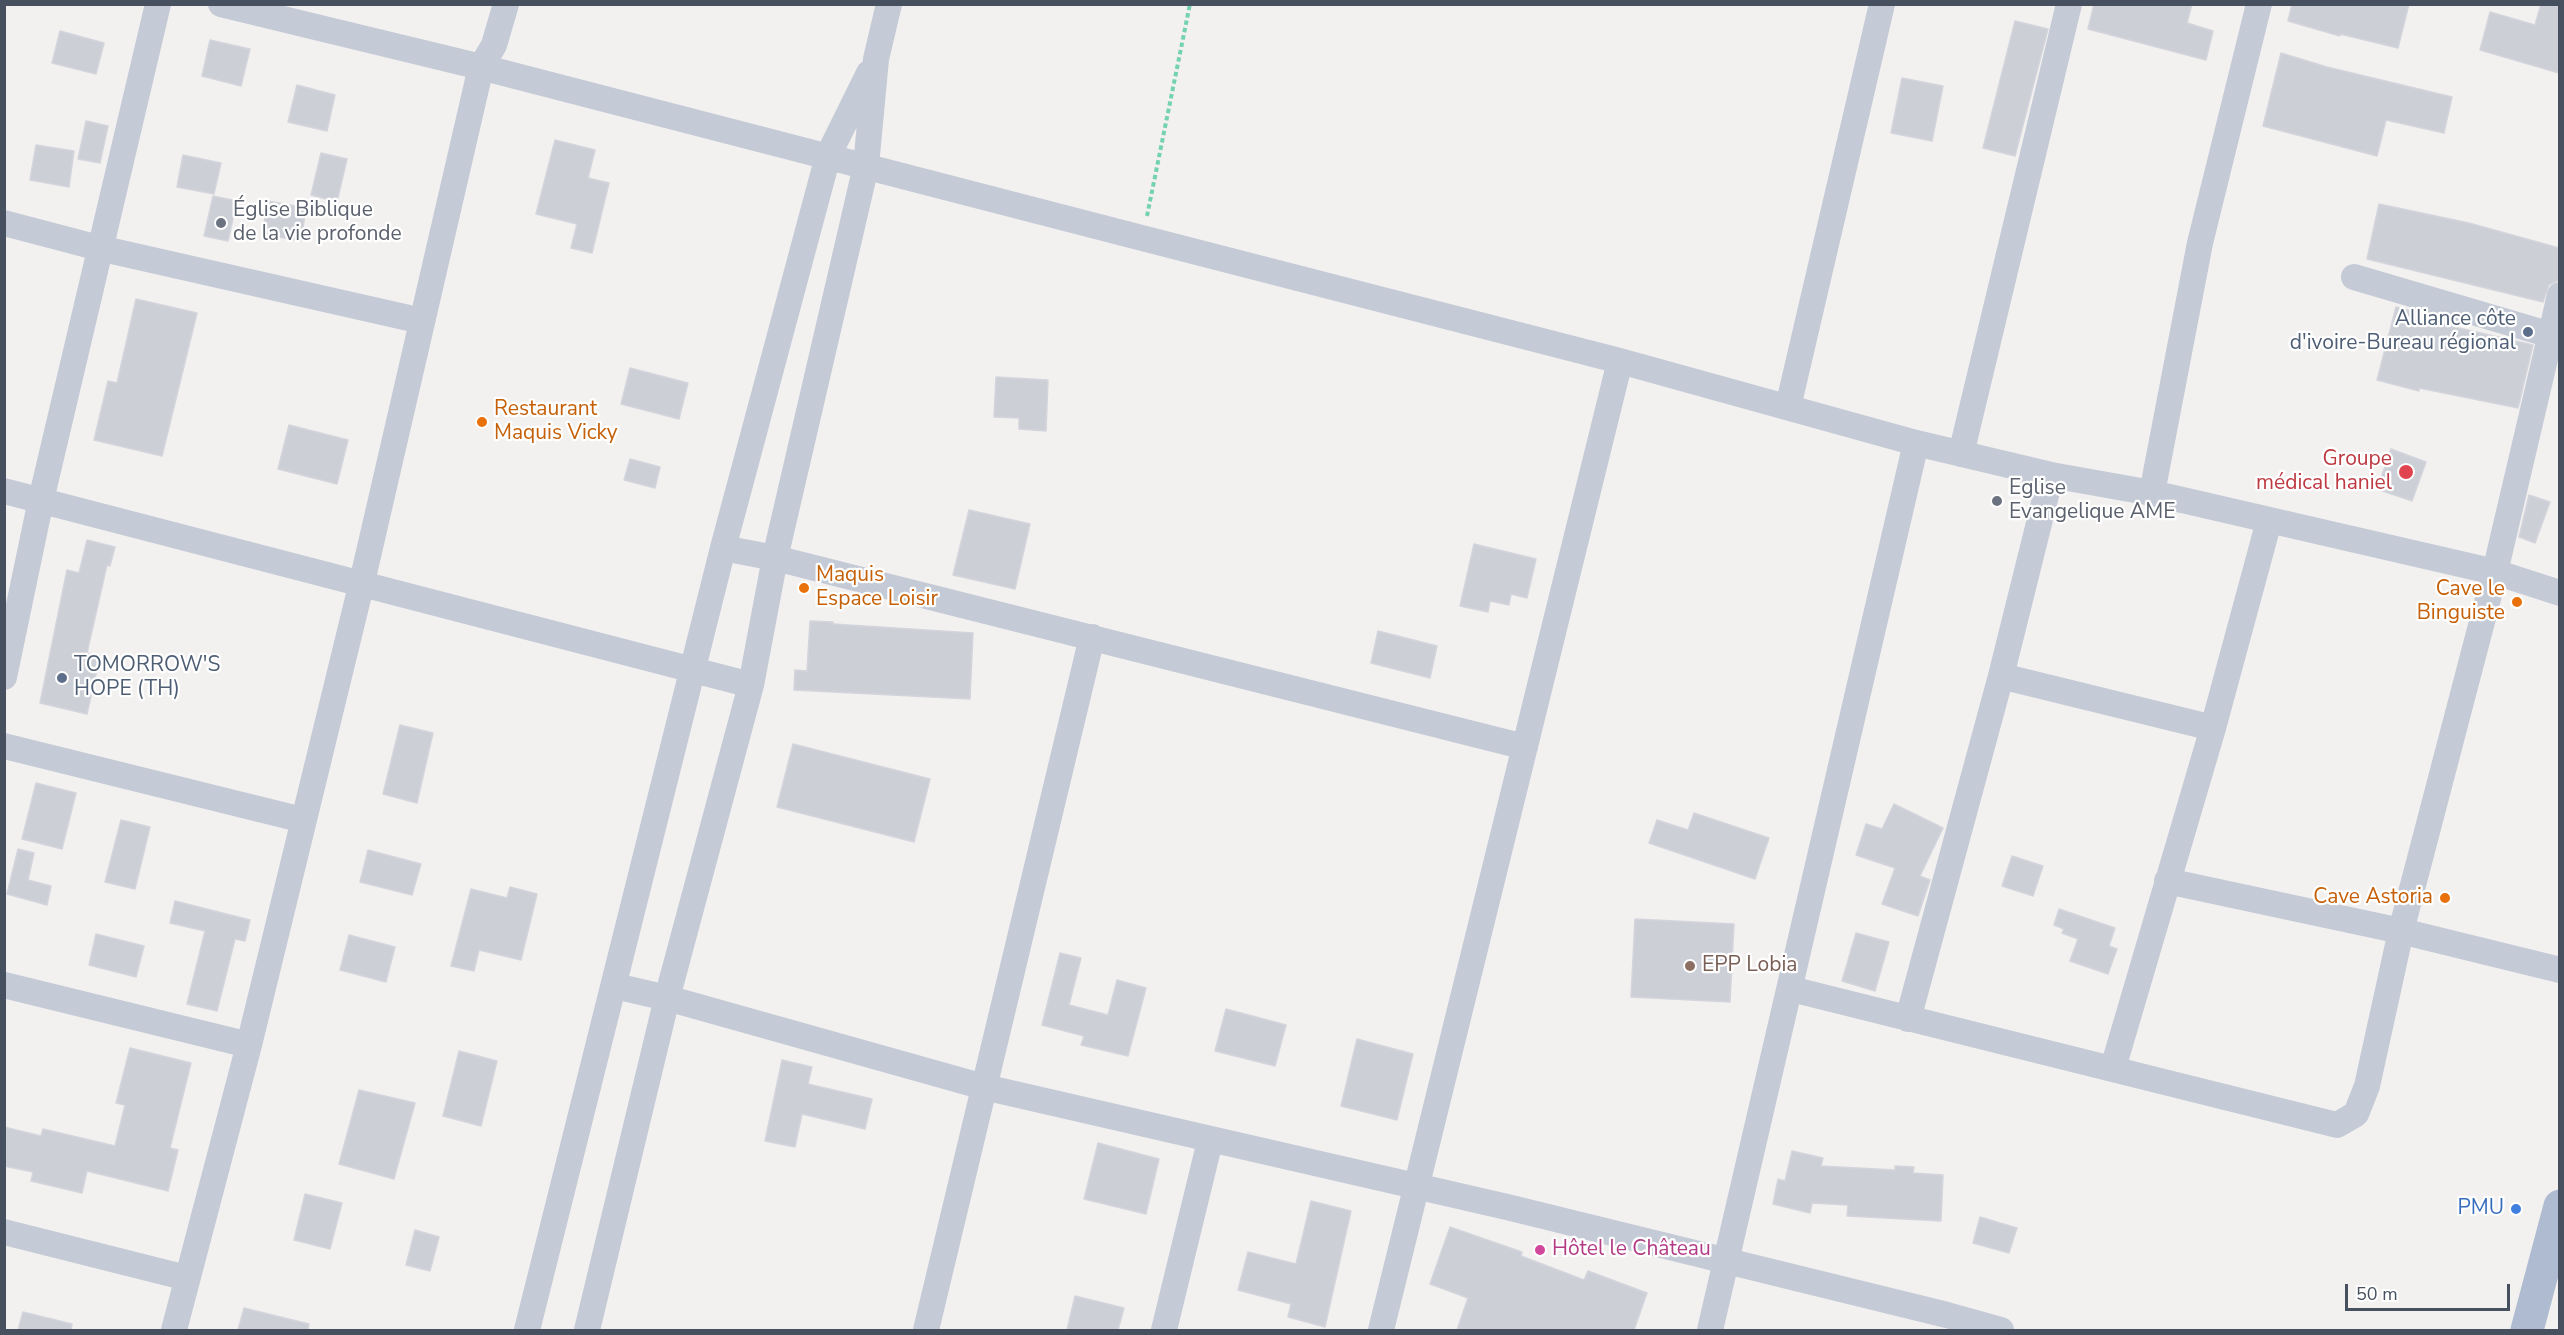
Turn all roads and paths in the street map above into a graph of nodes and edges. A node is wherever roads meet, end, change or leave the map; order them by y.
1 (158, 4) edge
2 (221, 4) edge
3 (506, 4) edge
4 (890, 4) edge
5 (1190, 4) edge
6 (1882, 4) edge
7 (2069, 4) edge
8 (2259, 4) edge
9 (876, 59) junction
10 (481, 67) junction
11 (828, 156) junction
12 (866, 166) junction
13 (4, 223) edge
14 (1143, 238) junction
15 (99, 248) junction
16 (2354, 277) dead end
17 (2559, 295) edge
18 (422, 321) junction
19 (2551, 335) junction
20 (1620, 361) junction
21 (1788, 407) junction
22 (1916, 443) junction
23 (1961, 454) junction
24 (2052, 476) junction
25 (4, 491) edge
26 (2152, 493) junction
27 (42, 500) junction
28 (2269, 521) junction
29 (723, 548) junction
30 (775, 558) junction
31 (2495, 572) junction
32 (362, 582) junction
33 (2559, 593) edge
34 (1092, 637) junction
35 (693, 670) junction
36 (2001, 675) junction
37 (4, 677) edge
38 (751, 685) junction
39 (2213, 728) junction
40 (4, 746) edge
41 (1524, 747) junction
42 (303, 820) junction
43 (2167, 881) junction
44 (2401, 931) junction
45 (2559, 970) edge
46 (4, 985) edge
47 (615, 986) junction
48 (1791, 989) junction
49 (667, 998) junction
50 (1908, 1019) junction
51 (249, 1046) junction
52 (2113, 1068) junction
53 (984, 1087) junction
54 (1210, 1141) junction
55 (1418, 1186) junction
56 (2559, 1206) edge
57 (4, 1232) edge
58 (1726, 1260) junction
59 (187, 1278) junction
60 (1945, 1323) edge
61 (174, 1330) edge
62 (527, 1330) edge
63 (587, 1330) edge
64 (926, 1330) edge
65 (1164, 1330) edge
66 (1381, 1330) edge
67 (1710, 1330) edge
68 (2001, 1330) edge
69 (2527, 1330) edge

1 - 15 street
2 - 10 street
3 - 10 street
4 - 9 street
5 - 14 path
6 - 21 street
7 - 23 street
8 - 26 street
9 - 11 street
9 - 12 street
10 - 11 street
10 - 18 street
11 - 12 street
11 - 29 street
12 - 14 street
12 - 30 street
13 - 15 street
14 - 20 street
15 - 18 street
15 - 27 street
16 - 19 street
17 - 19 street
18 - 32 street
19 - 31 street
20 - 21 street
20 - 41 street
21 - 22 street
22 - 23 street
22 - 48 street
23 - 24 street
24 - 26 street
24 - 36 street
25 - 27 street
26 - 28 street
27 - 32 street
27 - 37 street
28 - 31 street
28 - 39 street
29 - 30 street
29 - 35 street
30 - 34 street
30 - 38 street
31 - 33 street
31 - 44 street
32 - 35 street
32 - 42 street
34 - 41 street
34 - 53 street
35 - 38 street
35 - 47 street
36 - 39 street
36 - 50 street
38 - 49 street
39 - 43 street
40 - 42 street
41 - 55 street
42 - 51 street
43 - 44 street
43 - 52 street
44 - 45 street
44 - 52 street
46 - 51 street
47 - 49 street
47 - 62 street
48 - 50 street
48 - 58 street
49 - 53 street
49 - 63 street
50 - 52 street
51 - 59 street
53 - 54 street
53 - 64 street
54 - 55 street
54 - 65 street
55 - 58 street
55 - 66 street
56 - 69 main road
57 - 59 street
58 - 60 street
58 - 67 street
59 - 61 street
60 - 68 street

